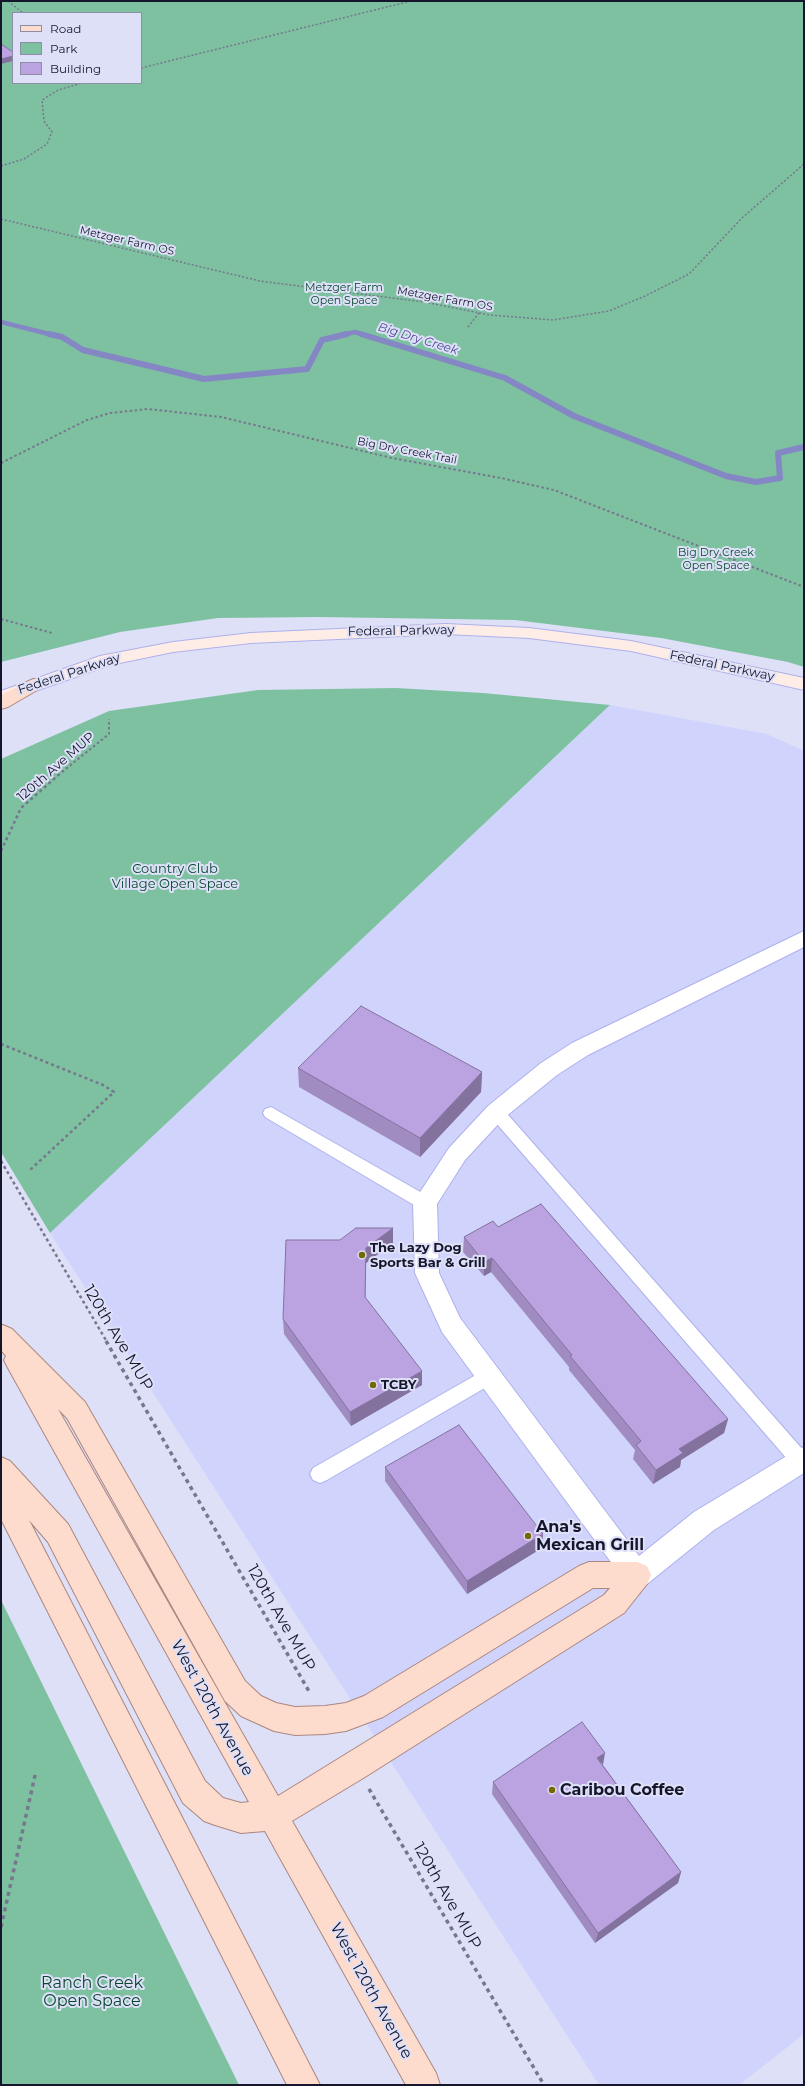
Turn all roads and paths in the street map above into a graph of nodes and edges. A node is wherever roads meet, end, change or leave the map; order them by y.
1 (8, 1) edge
2 (410, 1) edge
3 (22, 12) edge
4 (142, 68) edge
5 (79, 84) edge
6 (804, 164) edge
7 (1, 166) edge
8 (1, 219) edge
9 (479, 313) junction
10 (468, 327) dead end
11 (1, 462) edge
12 (804, 587) edge
13 (1, 619) edge
14 (52, 633) dead end
15 (804, 684) edge
16 (33, 685) junction
17 (1, 692) edge
18 (1, 697) edge
19 (1, 703) edge
20 (109, 719) dead end
21 (1, 851) edge
22 (804, 938) edge
23 (1, 1044) edge
24 (496, 1112) junction
25 (271, 1113) dead end
26 (1, 1161) edge
27 (30, 1170) dead end
28 (425, 1203) junction
29 (2, 1334) edge
30 (488, 1376) junction
31 (803, 1460) edge
32 (1, 1469) edge
33 (320, 1474) dead end
34 (1, 1492) edge
35 (637, 1575) junction
36 (324, 1720) junction
37 (355, 1767) junction
38 (36, 1771) dead end
39 (273, 1816) junction
40 (1, 1928) edge
41 (304, 2085) edge
42 (424, 2085) edge
43 (544, 2085) edge

1 - 3 path
2 - 4 path
5 - 7 path
6 - 9 path, Metzger Farm OS
8 - 9 path, Metzger Farm OS
9 - 10 path
11 - 12 path, Big Dry Creek Trail
13 - 14 path
15 - 16 main road, Federal Parkway
16 - 17 main road
16 - 18 main road, Federal Parkway
16 - 19 main road
20 - 21 path, 120th Ave MUP
22 - 24 street
23 - 27 path
24 - 28 street
24 - 31 lane
25 - 28 lane
26 - 36 path, 120th Ave MUP
28 - 30 street
29 - 36 main road
29 - 39 main road, West 120th Avenue
30 - 33 lane
30 - 35 street
31 - 35 street
32 - 39 main road
34 - 41 main road
35 - 36 main road
35 - 37 main road
37 - 39 main road
37 - 43 path, 120th Ave MUP
38 - 40 path
39 - 42 main road, West 120th Avenue

